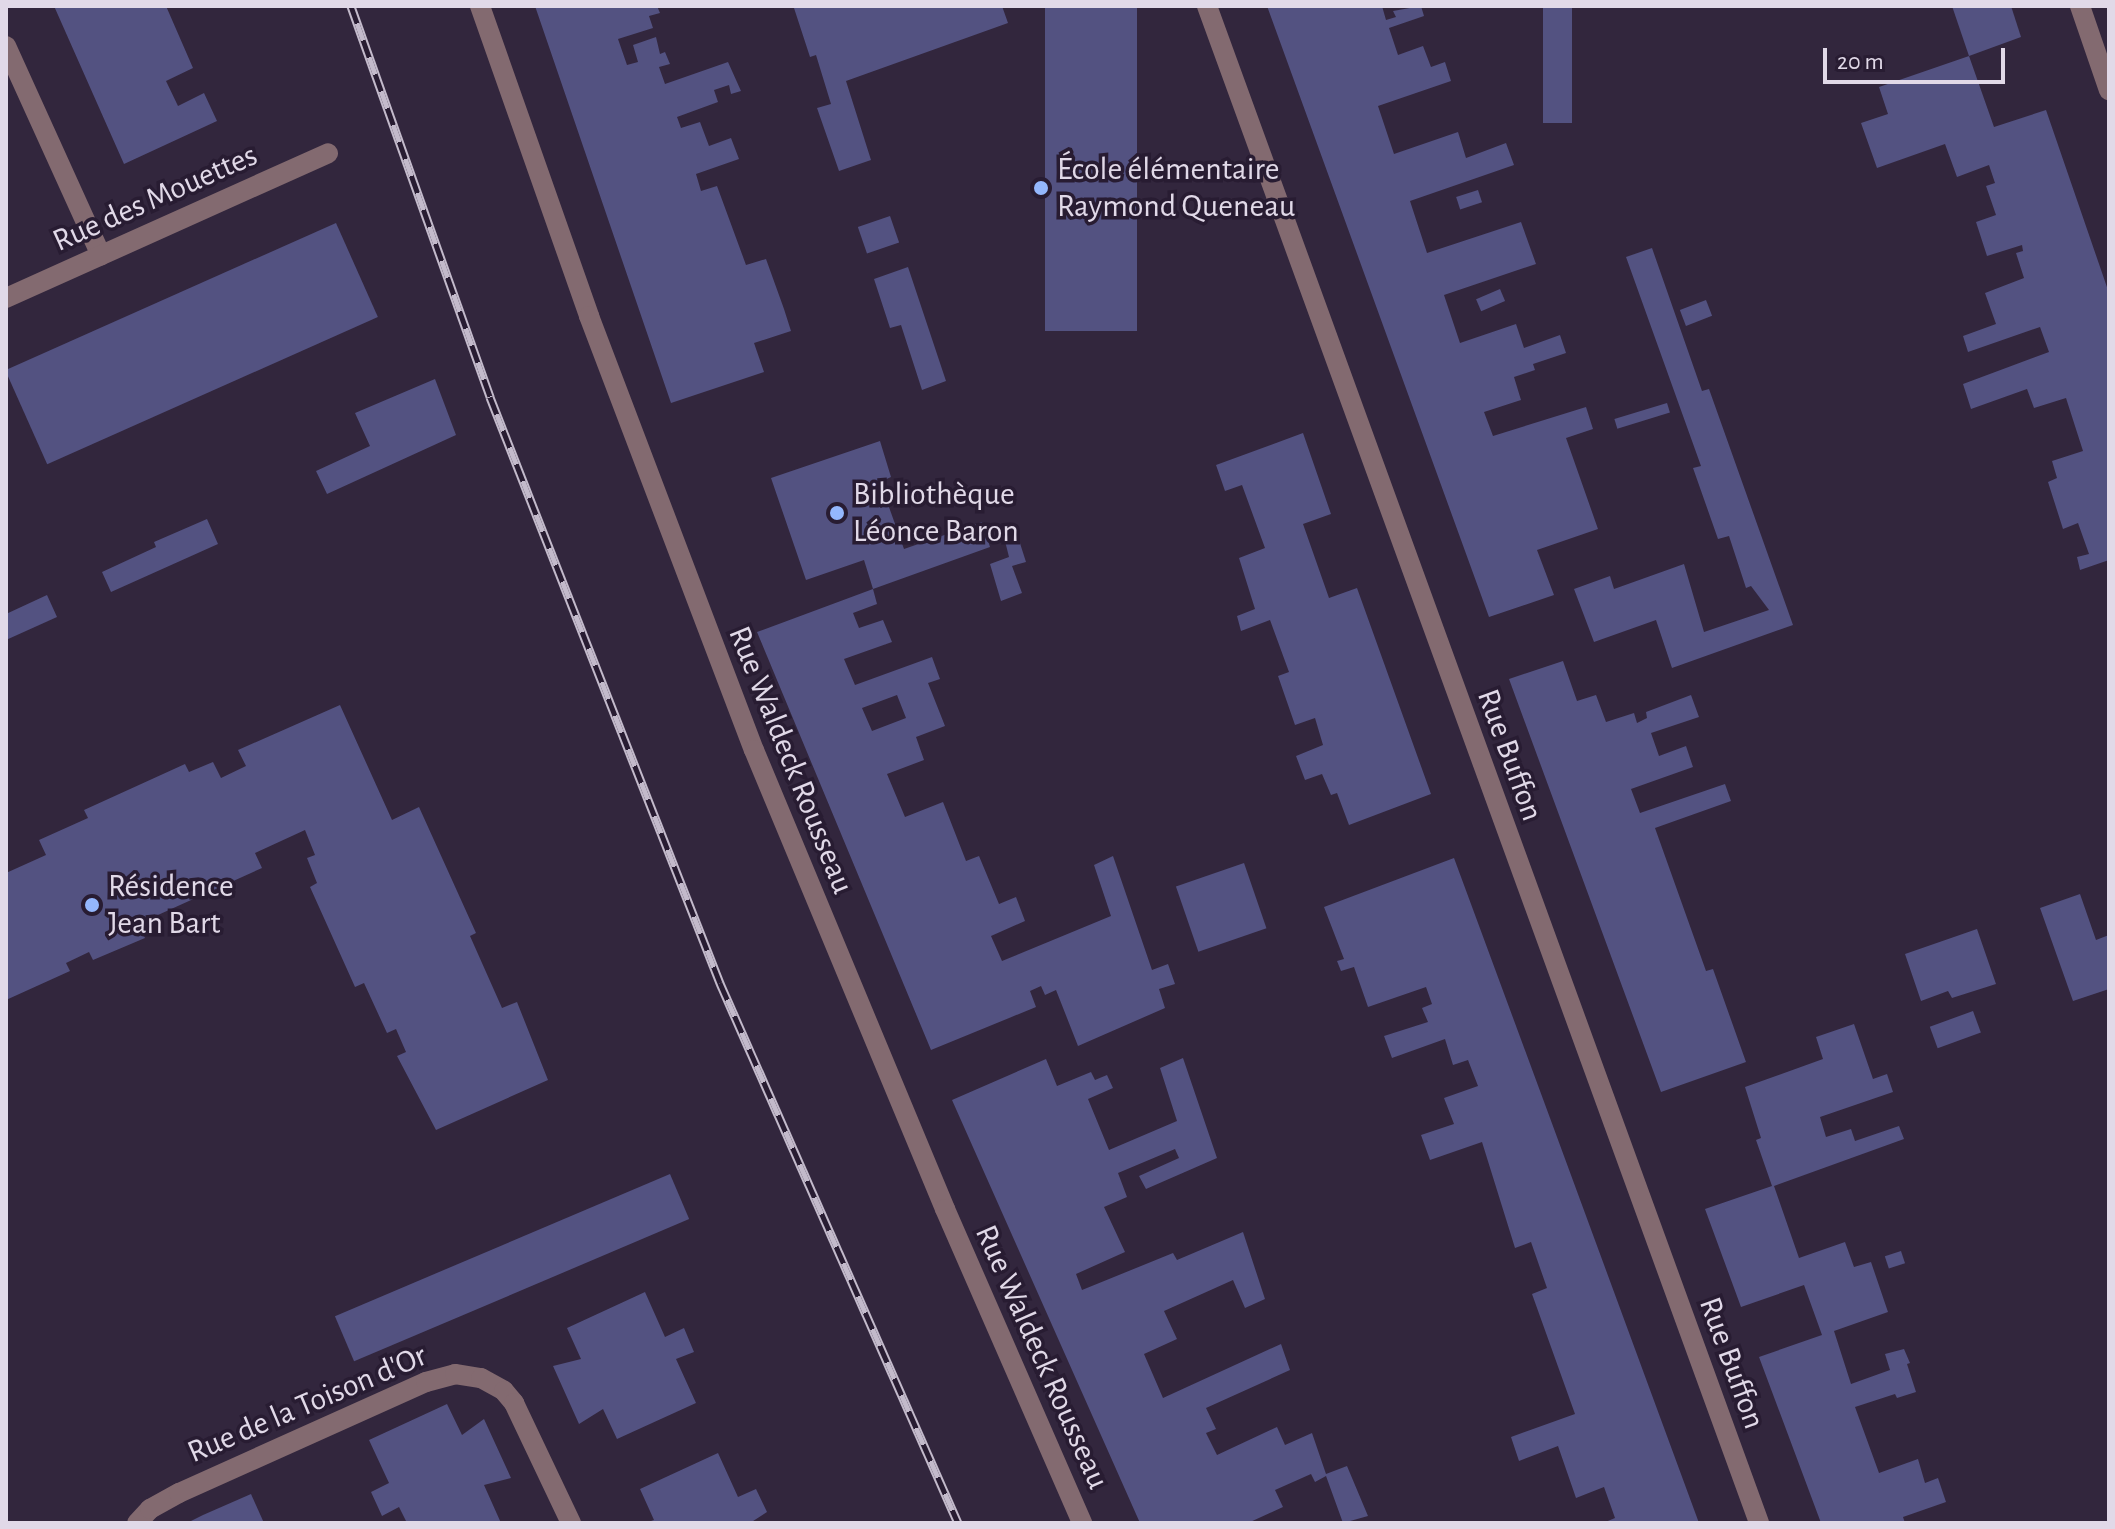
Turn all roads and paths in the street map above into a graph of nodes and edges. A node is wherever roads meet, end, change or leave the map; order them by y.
1 (480, 6) edge
2 (1207, 6) edge
3 (2080, 6) edge
4 (6, 46) edge
5 (2109, 90) edge
6 (328, 153) dead end
7 (101, 255) junction
8 (6, 298) edge
9 (137, 1523) edge
10 (571, 1523) edge
11 (1082, 1523) edge
12 (1759, 1523) edge

1 - 11 street, Rue Waldeck Rousseau
2 - 12 street, Rue Buffon
3 - 5 street
4 - 7 street
6 - 7 street, Rue des Mouettes
7 - 8 street, Rue des Mouettes
9 - 10 street, Rue de la Toison d'Or

